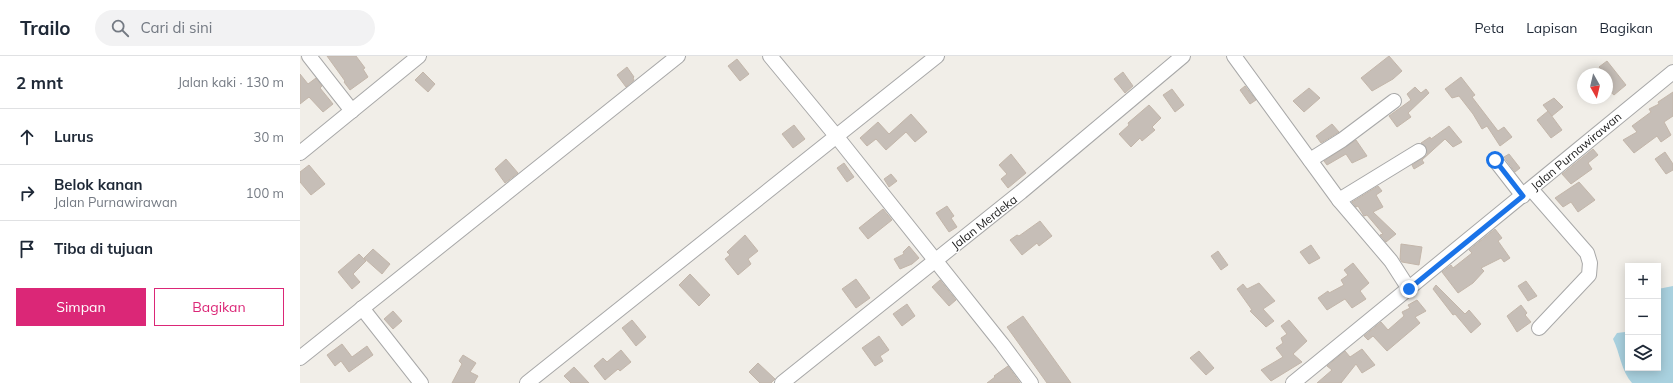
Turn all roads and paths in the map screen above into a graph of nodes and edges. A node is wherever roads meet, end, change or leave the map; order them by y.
1 (309, 56) edge
2 (419, 56) edge
3 (678, 56) edge
4 (770, 56) edge
5 (937, 56) edge
6 (1183, 56) edge
7 (1234, 56) edge
8 (1673, 72) edge
9 (1394, 101) dead end
10 (352, 112) junction
11 (837, 136) junction
12 (1419, 151) dead end
13 (300, 153) edge
14 (1310, 160) junction
15 (1495, 160) dead end
16 (1527, 192) junction
17 (1339, 200) junction
18 (934, 260) junction
19 (1409, 289) junction
20 (362, 308) junction
21 (1539, 328) dead end
22 (300, 358) edge
23 (421, 383) edge
24 (527, 383) edge
25 (782, 383) edge
26 (1031, 383) edge
27 (1294, 383) edge

1 - 10 street
2 - 10 street
3 - 20 street
4 - 11 street
5 - 11 street
6 - 18 street, Jalan Merdeka
7 - 14 street
8 - 16 street, Jalan Purnawirawan
9 - 14 street
10 - 13 street
11 - 18 street
11 - 24 street
12 - 17 street
14 - 17 street
15 - 16 street
16 - 19 street, Jalan Purnawirawan
16 - 21 street
17 - 19 street
18 - 25 street, Jalan Merdeka
18 - 26 street
19 - 27 street, Jalan Purnawirawan
20 - 22 street
20 - 23 street

